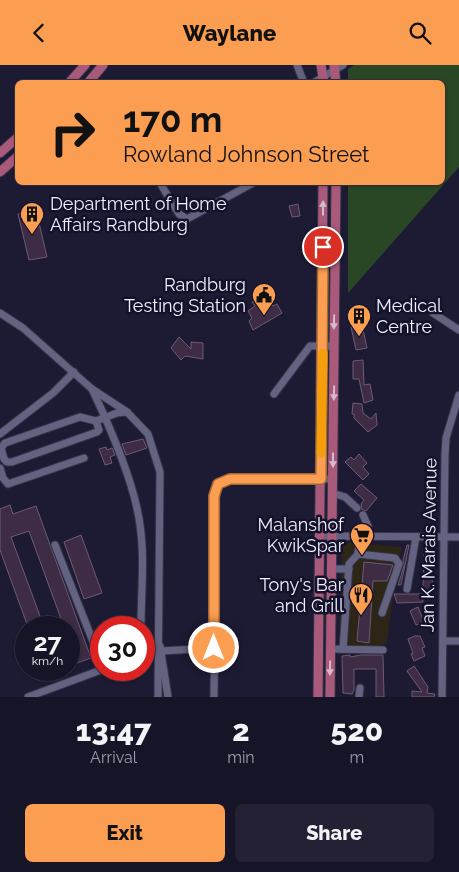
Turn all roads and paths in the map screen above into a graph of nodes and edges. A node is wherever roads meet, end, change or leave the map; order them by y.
1 (85, 65) edge
2 (103, 65) edge
3 (297, 65) edge
4 (321, 65) edge
5 (343, 65) edge
6 (334, 68) edge
7 (323, 79) edge
8 (72, 80) edge
9 (90, 80) edge
10 (303, 80) edge
11 (15, 139) edge
12 (2, 150) edge
13 (15, 159) edge
14 (0, 172) edge
15 (161, 185) edge
16 (249, 185) edge
17 (323, 185) edge
18 (336, 185) edge
19 (0, 313) edge
20 (433, 313) dead end
21 (3, 318) edge
22 (459, 330) edge
23 (323, 345) junction
24 (334, 346) junction
25 (74, 372) junction
26 (92, 389) junction
27 (274, 394) dead end
28 (459, 395) edge
29 (127, 412) junction
30 (105, 417) junction
31 (96, 421) junction
32 (0, 434) edge
33 (84, 458) dead end
34 (2, 461) edge
35 (0, 468) edge
36 (321, 479) junction
37 (333, 479) junction
38 (332, 493) junction
39 (357, 508) dead end
40 (363, 515) dead end
41 (320, 536) junction
42 (332, 536) junction
43 (363, 536) junction
44 (416, 537) junction
45 (445, 537) junction
46 (459, 537) edge
47 (55, 545) dead end
48 (358, 554) junction
49 (331, 569) junction
50 (349, 569) junction
51 (407, 589) dead end
52 (382, 613) dead end
53 (142, 616) edge
54 (90, 634) edge
55 (442, 641) junction
56 (459, 641) edge
57 (214, 648) junction
58 (330, 649) junction
59 (343, 649) junction
60 (160, 650) junction
61 (383, 650) dead end
62 (155, 651) edge
63 (90, 675) edge
64 (360, 688) dead end
65 (47, 694) edge
66 (28, 697) edge
67 (158, 697) edge
68 (168, 697) edge
69 (214, 697) edge
70 (318, 697) edge
71 (330, 697) edge
72 (359, 697) edge
73 (442, 697) edge

1 - 8 main road
2 - 9 main road
3 - 10 street
4 - 7 main road
5 - 6 street
6 - 7 street
11 - 12 main road
13 - 14 main road
15 - 16 street
23 -> 17 main road
18 -> 24 main road
19 - 21 street
20 - 22 street
21 - 25 street
23 - 24 street
23 - 27 street
23 - 36 main road
24 -> 37 main road
25 - 26 street
25 - 32 street
26 - 29 street
26 - 30 street
28 - 45 street, Jan K. Marais Avenue
29 - 30 street
29 - 60 street
30 - 31 street
30 - 53 street
31 - 34 street
31 - 34 street
33 - 35 street
36 - 37 street
36 - 41 main road
36 - 57 street
37 - 38 main road
38 - 39 street
38 - 42 main road
40 - 43 street
41 - 42 street
41 - 70 main road
42 - 43 street
42 - 49 main road
43 - 44 street
43 - 48 street
44 - 45 street
44 - 51 street
45 - 46 street
45 - 55 street, Jan K. Marais Avenue
47 - 54 street
48 - 50 street
48 - 52 street
49 - 50 street
49 - 58 main road
50 - 59 street
55 - 56 street
55 - 73 street, Jan K. Marais Avenue
57 - 60 street
57 - 69 street
58 - 59 street
58 -> 71 main road
59 - 61 street
60 - 62 street
60 - 67 street
60 - 68 street
63 - 65 street
64 - 72 street
65 - 66 street

